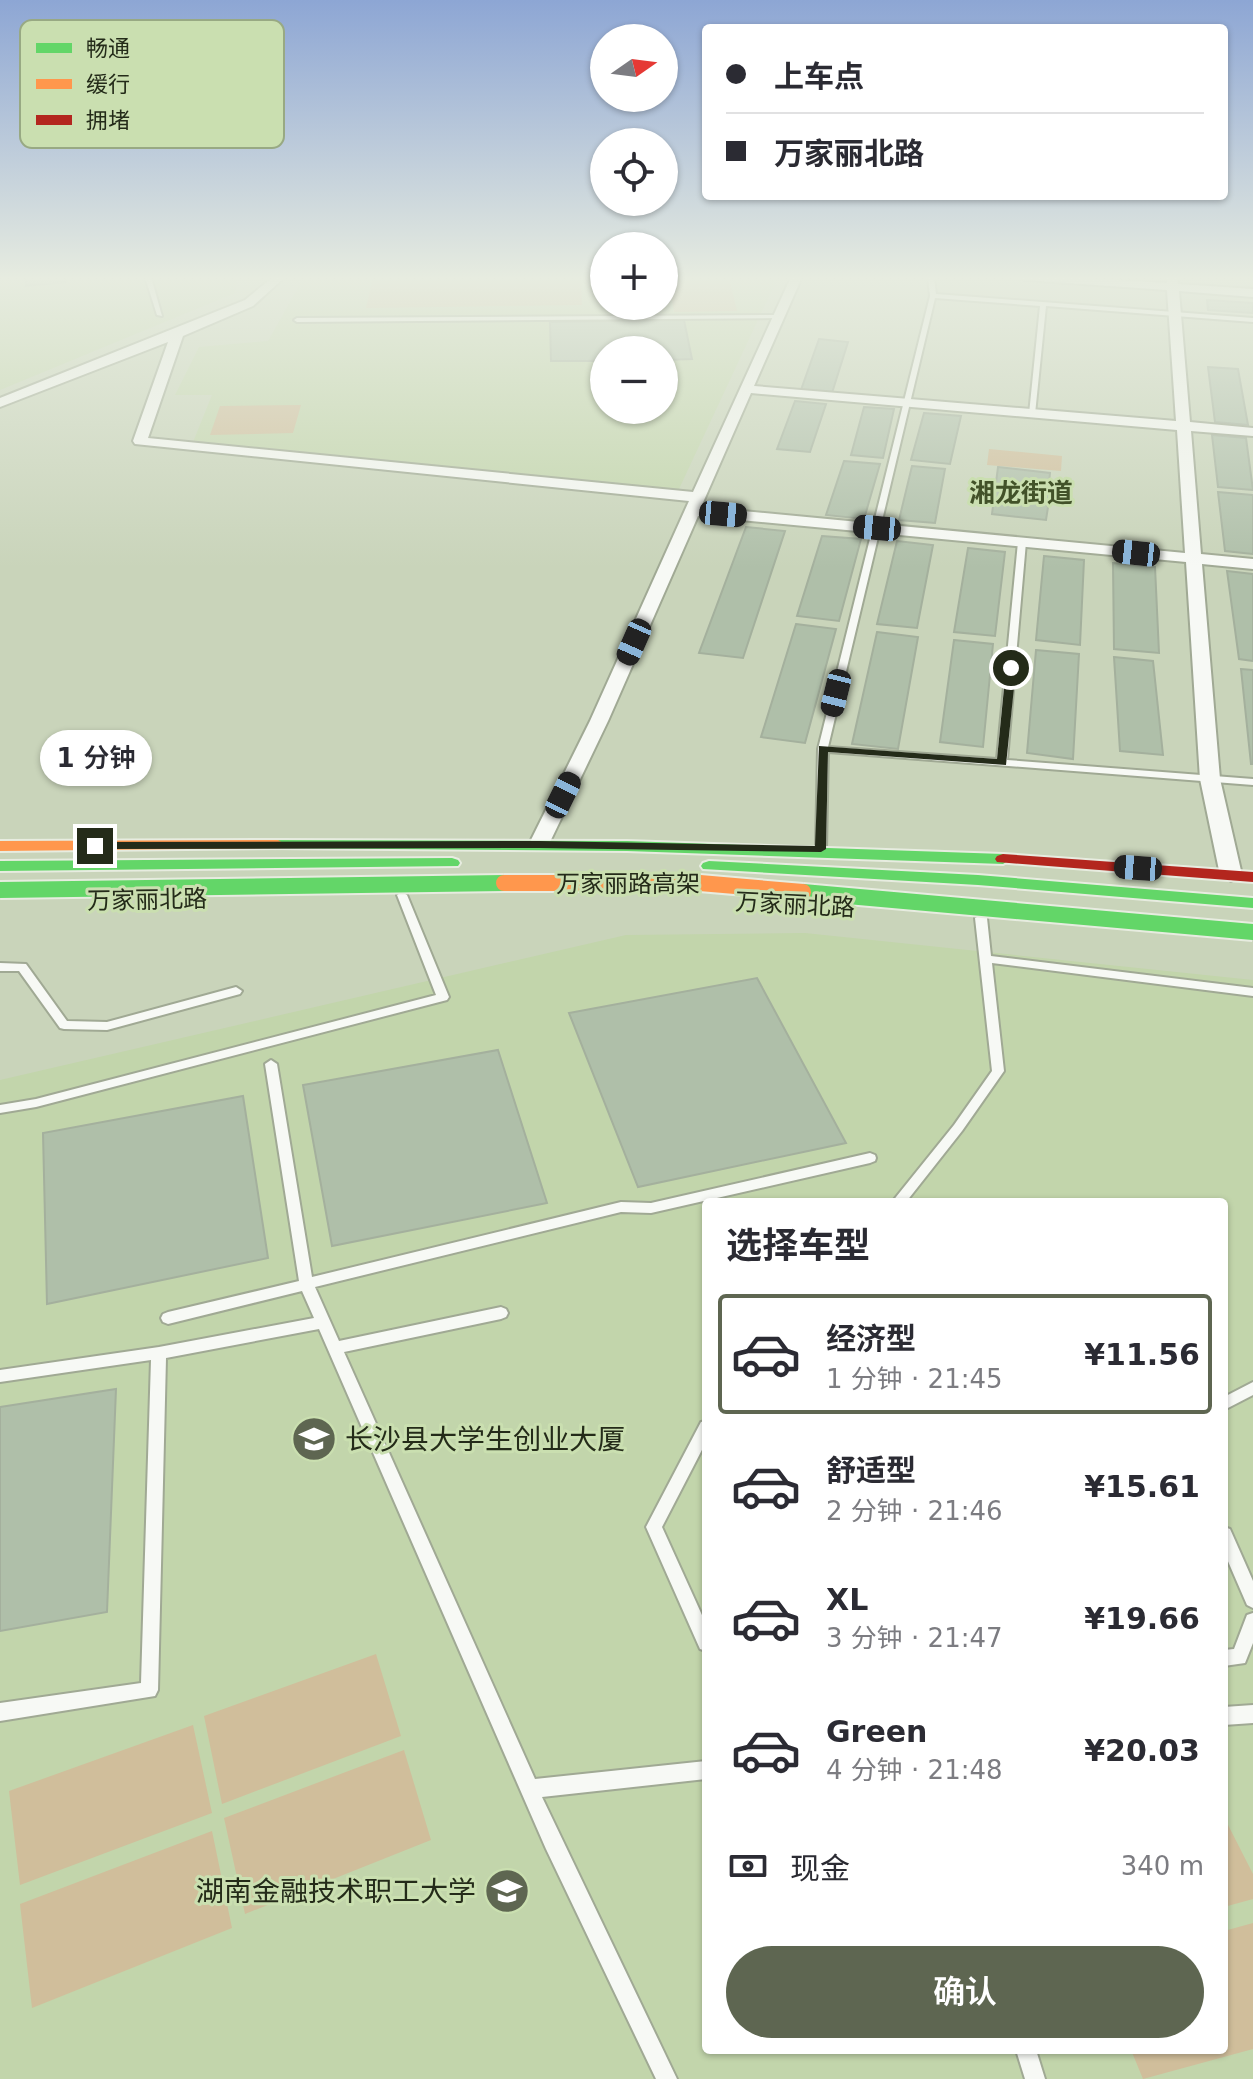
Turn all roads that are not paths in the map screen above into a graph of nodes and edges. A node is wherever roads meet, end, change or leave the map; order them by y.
1 (74, 374) edge
2 (163, 374) edge
3 (753, 374) edge
4 (913, 374) edge
5 (1036, 374) edge
6 (1179, 374) edge
7 (746, 389) junction
8 (0, 403) edge
9 (906, 403) junction
10 (1032, 414) junction
11 (1183, 426) junction
12 (1253, 432) edge
13 (695, 504) junction
14 (877, 528) junction
15 (1022, 542) junction
16 (1193, 558) junction
17 (1253, 564) edge
18 (823, 749) junction
19 (1002, 763) junction
20 (1210, 779) junction
21 (1253, 782) edge
22 (539, 844) junction
23 (0, 846) edge
24 (821, 849) junction
25 (0, 866) edge
26 (1231, 875) junction
27 (1253, 877) edge
28 (0, 890) edge
29 (402, 895) junction
30 (0, 903) edge
31 (1253, 903) edge
32 (981, 918) junction
33 (1253, 932) edge
34 (1253, 944) edge
35 (986, 959) junction
36 (0, 967) edge
37 (236, 991) dead end
38 (1253, 992) edge
39 (271, 1064) dead end
40 (0, 1109) edge
41 (870, 1158) dead end
42 (902, 1198) edge
43 (306, 1283) junction
44 (501, 1313) dead end
45 (168, 1318) dead end
46 (324, 1322) junction
47 (335, 1348) junction
48 (159, 1353) junction
49 (0, 1376) edge
50 (1253, 1388) edge
51 (1228, 1402) edge
52 (702, 1435) edge
53 (1228, 1543) edge
54 (1253, 1600) edge
55 (1253, 1621) edge
56 (702, 1634) edge
57 (1228, 1658) edge
58 (0, 1712) edge
59 (1253, 1714) edge
60 (1228, 1716) edge
61 (702, 1770) edge
62 (529, 1789) junction
63 (1027, 2054) edge
64 (667, 2079) edge
65 (1035, 2079) edge

1 - 8 street
2 - 13 street
3 - 7 street
4 - 9 lane
5 - 10 lane
6 - 11 street
7 - 9 street
7 - 13 street
9 - 10 street
9 - 14 lane
10 - 11 street
11 - 12 street
11 - 16 street
13 - 14 street
13 - 22 street
14 - 15 street
14 - 18 lane
15 - 16 street
15 - 19 lane
16 - 17 street
16 - 20 street
18 - 19 lane
18 - 24 lane
19 - 20 lane
20 - 21 lane
20 - 26 street
22 - 23 main road
22 - 24 main road
24 - 26 main road
25 - 31 main road, 万家丽路高架
26 - 27 main road
28 - 33 main road, 万家丽路高架, bridge
29 - 30 main road, 万家丽北路
29 - 32 main road, 万家丽北路
29 - 40 lane
32 - 34 main road, 万家丽北路
32 - 35 lane
35 - 38 lane
35 - 42 lane
36 - 37 lane
39 - 43 lane
41 - 43 lane
43 - 45 lane
43 - 46 lane
44 - 47 lane
46 - 47 lane
46 - 48 lane
47 - 62 lane
48 - 49 lane
48 - 58 lane
50 - 51 lane
52 - 56 lane
53 - 54 lane
55 - 57 lane
59 - 60 lane
61 - 62 lane
62 - 64 lane
63 - 65 lane

